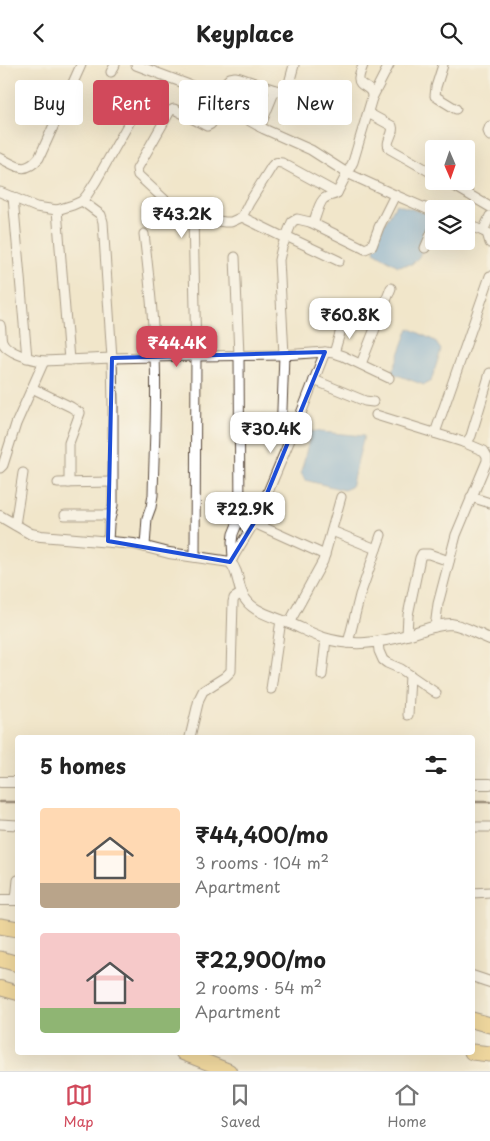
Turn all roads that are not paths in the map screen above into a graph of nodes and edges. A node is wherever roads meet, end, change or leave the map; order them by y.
1 (80, 65) edge
2 (294, 65) edge
3 (363, 65) edge
4 (389, 65) edge
5 (444, 65) edge
6 (142, 66) edge
7 (227, 80) edge
8 (244, 80) edge
9 (179, 81) edge
10 (268, 88) edge
11 (275, 90) junction
12 (372, 98) junction
13 (456, 109) dead end
14 (179, 111) edge
15 (368, 113) junction
16 (128, 125) edge
17 (256, 125) edge
18 (490, 126) edge
19 (260, 127) junction
20 (490, 136) edge
21 (0, 158) edge
22 (425, 169) edge
23 (347, 173) junction
24 (461, 190) edge
25 (0, 192) edge
26 (337, 193) junction
27 (395, 195) junction
28 (13, 197) junction
29 (82, 201) junction
30 (166, 201) dead end
31 (490, 207) edge
32 (425, 208) edge
33 (57, 211) junction
34 (193, 215) junction
35 (148, 217) dead end
36 (242, 217) junction
37 (490, 217) edge
38 (310, 222) junction
39 (475, 227) edge
40 (487, 232) edge
41 (144, 234) dead end
42 (286, 237) junction
43 (490, 243) edge
44 (235, 257) dead end
45 (339, 261) dead end
46 (490, 276) edge
47 (391, 288) dead end
48 (344, 320) dead end
49 (0, 325) edge
50 (330, 352) junction
51 (284, 355) junction
52 (196, 356) junction
53 (239, 356) junction
54 (155, 357) junction
55 (27, 358) junction
56 (112, 358) junction
57 (69, 360) junction
58 (44, 361) junction
59 (361, 364) junction
60 (490, 373) edge
61 (388, 378) dead end
62 (314, 380) junction
63 (32, 388) junction
64 (373, 403) dead end
65 (376, 415) dead end
66 (435, 433) junction
67 (281, 436) dead end
68 (463, 442) junction
69 (0, 468) edge
70 (23, 473) dead end
71 (112, 482) junction
72 (58, 483) dead end
73 (68, 483) junction
74 (341, 497) dead end
75 (471, 497) junction
76 (490, 503) edge
77 (65, 515) dead end
78 (111, 515) junction
79 (1, 517) edge
80 (254, 523) junction
81 (15, 525) junction
82 (332, 531) junction
83 (381, 535) dead end
84 (108, 541) junction
85 (145, 546) junction
86 (376, 549) junction
87 (325, 555) junction
88 (195, 557) junction
89 (231, 560) junction
90 (449, 561) junction
91 (242, 593) junction
92 (285, 622) junction
93 (434, 627) junction
94 (407, 635) junction
95 (326, 639) junction
96 (490, 639) edge
97 (378, 642) junction
98 (348, 643) junction
99 (322, 675) dead end
100 (410, 675) junction
101 (271, 689) dead end
102 (436, 693) dead end
103 (408, 715) dead end
104 (190, 735) edge
105 (0, 782) edge
106 (15, 782) edge
107 (475, 784) edge
108 (490, 784) edge
109 (0, 825) edge
110 (15, 825) edge
111 (475, 827) edge
112 (490, 827) edge
113 (490, 892) edge
114 (475, 893) edge
115 (0, 900) edge
116 (15, 900) edge
117 (0, 926) edge
118 (15, 928) edge
119 (0, 959) edge
120 (15, 963) edge
121 (475, 977) edge
122 (490, 982) edge
123 (0, 987) edge
124 (15, 992) edge
125 (475, 1021) edge
126 (490, 1025) edge
127 (475, 1052) edge
128 (490, 1054) edge
129 (188, 1055) edge
130 (229, 1071) edge

1 - 21 street
2 - 11 street
3 - 12 street
4 - 12 street
5 - 13 street
6 - 9 street
7 - 8 street
10 - 11 street
11 - 19 street
12 - 15 street
14 - 30 street
15 - 22 street
15 - 23 street
16 - 29 street
17 - 19 street
18 - 20 street
19 - 23 street
23 - 26 street
23 - 27 street
24 - 31 street
25 - 28 street
26 - 36 street
26 - 38 street
27 - 32 street
27 - 38 street
28 - 33 street
28 - 55 street
29 - 33 street
29 - 56 street
33 - 57 street
34 - 35 street
34 - 36 street
34 - 52 street
36 - 42 street
37 - 40 street
38 - 42 street
39 - 40 street
40 - 43 street
41 - 54 street
42 - 45 street
42 - 51 street
44 - 53 street
46 - 66 street
47 - 59 street
48 - 50 street
49 - 55 street
50 - 51 street
50 - 59 street
50 - 62 street
51 - 53 street
51 - 67 street
52 - 53 street
52 - 54 street
52 - 88 street
53 - 89 street
54 - 56 street
54 - 85 street
55 - 58 street
56 - 57 street
56 - 71 street
57 - 58 street
58 - 63 street
59 - 61 street
60 - 68 street
62 - 64 street
62 - 80 street
63 - 69 street
63 - 73 street
65 - 66 street
66 - 68 street
68 - 75 street
70 - 81 street
71 - 73 street
71 - 78 street
72 - 73 street
74 - 82 street
75 - 76 street
75 - 90 street
77 - 78 street
78 - 84 street
79 - 81 street
80 - 87 street
80 - 89 street
81 - 84 street
82 - 86 street
82 - 87 street
83 - 86 street
84 - 85 street
85 - 88 street
86 - 98 street
87 - 92 street
88 - 89 street
89 - 91 street
90 - 93 street
90 - 94 street
91 - 92 street
91 - 104 street
92 - 95 street
92 - 101 street
93 - 94 street
93 - 96 street
94 - 97 street
95 - 98 street
95 - 99 street
97 - 98 street
97 - 100 street
100 - 102 street
100 - 103 street
105 - 106 street
107 - 108 street
109 - 110 street
111 - 112 street
113 - 114 street
115 - 116 street
117 - 118 highway
119 - 120 highway
121 - 122 street
123 - 124 main road
125 - 126 highway
127 - 128 highway
129 - 130 main road

